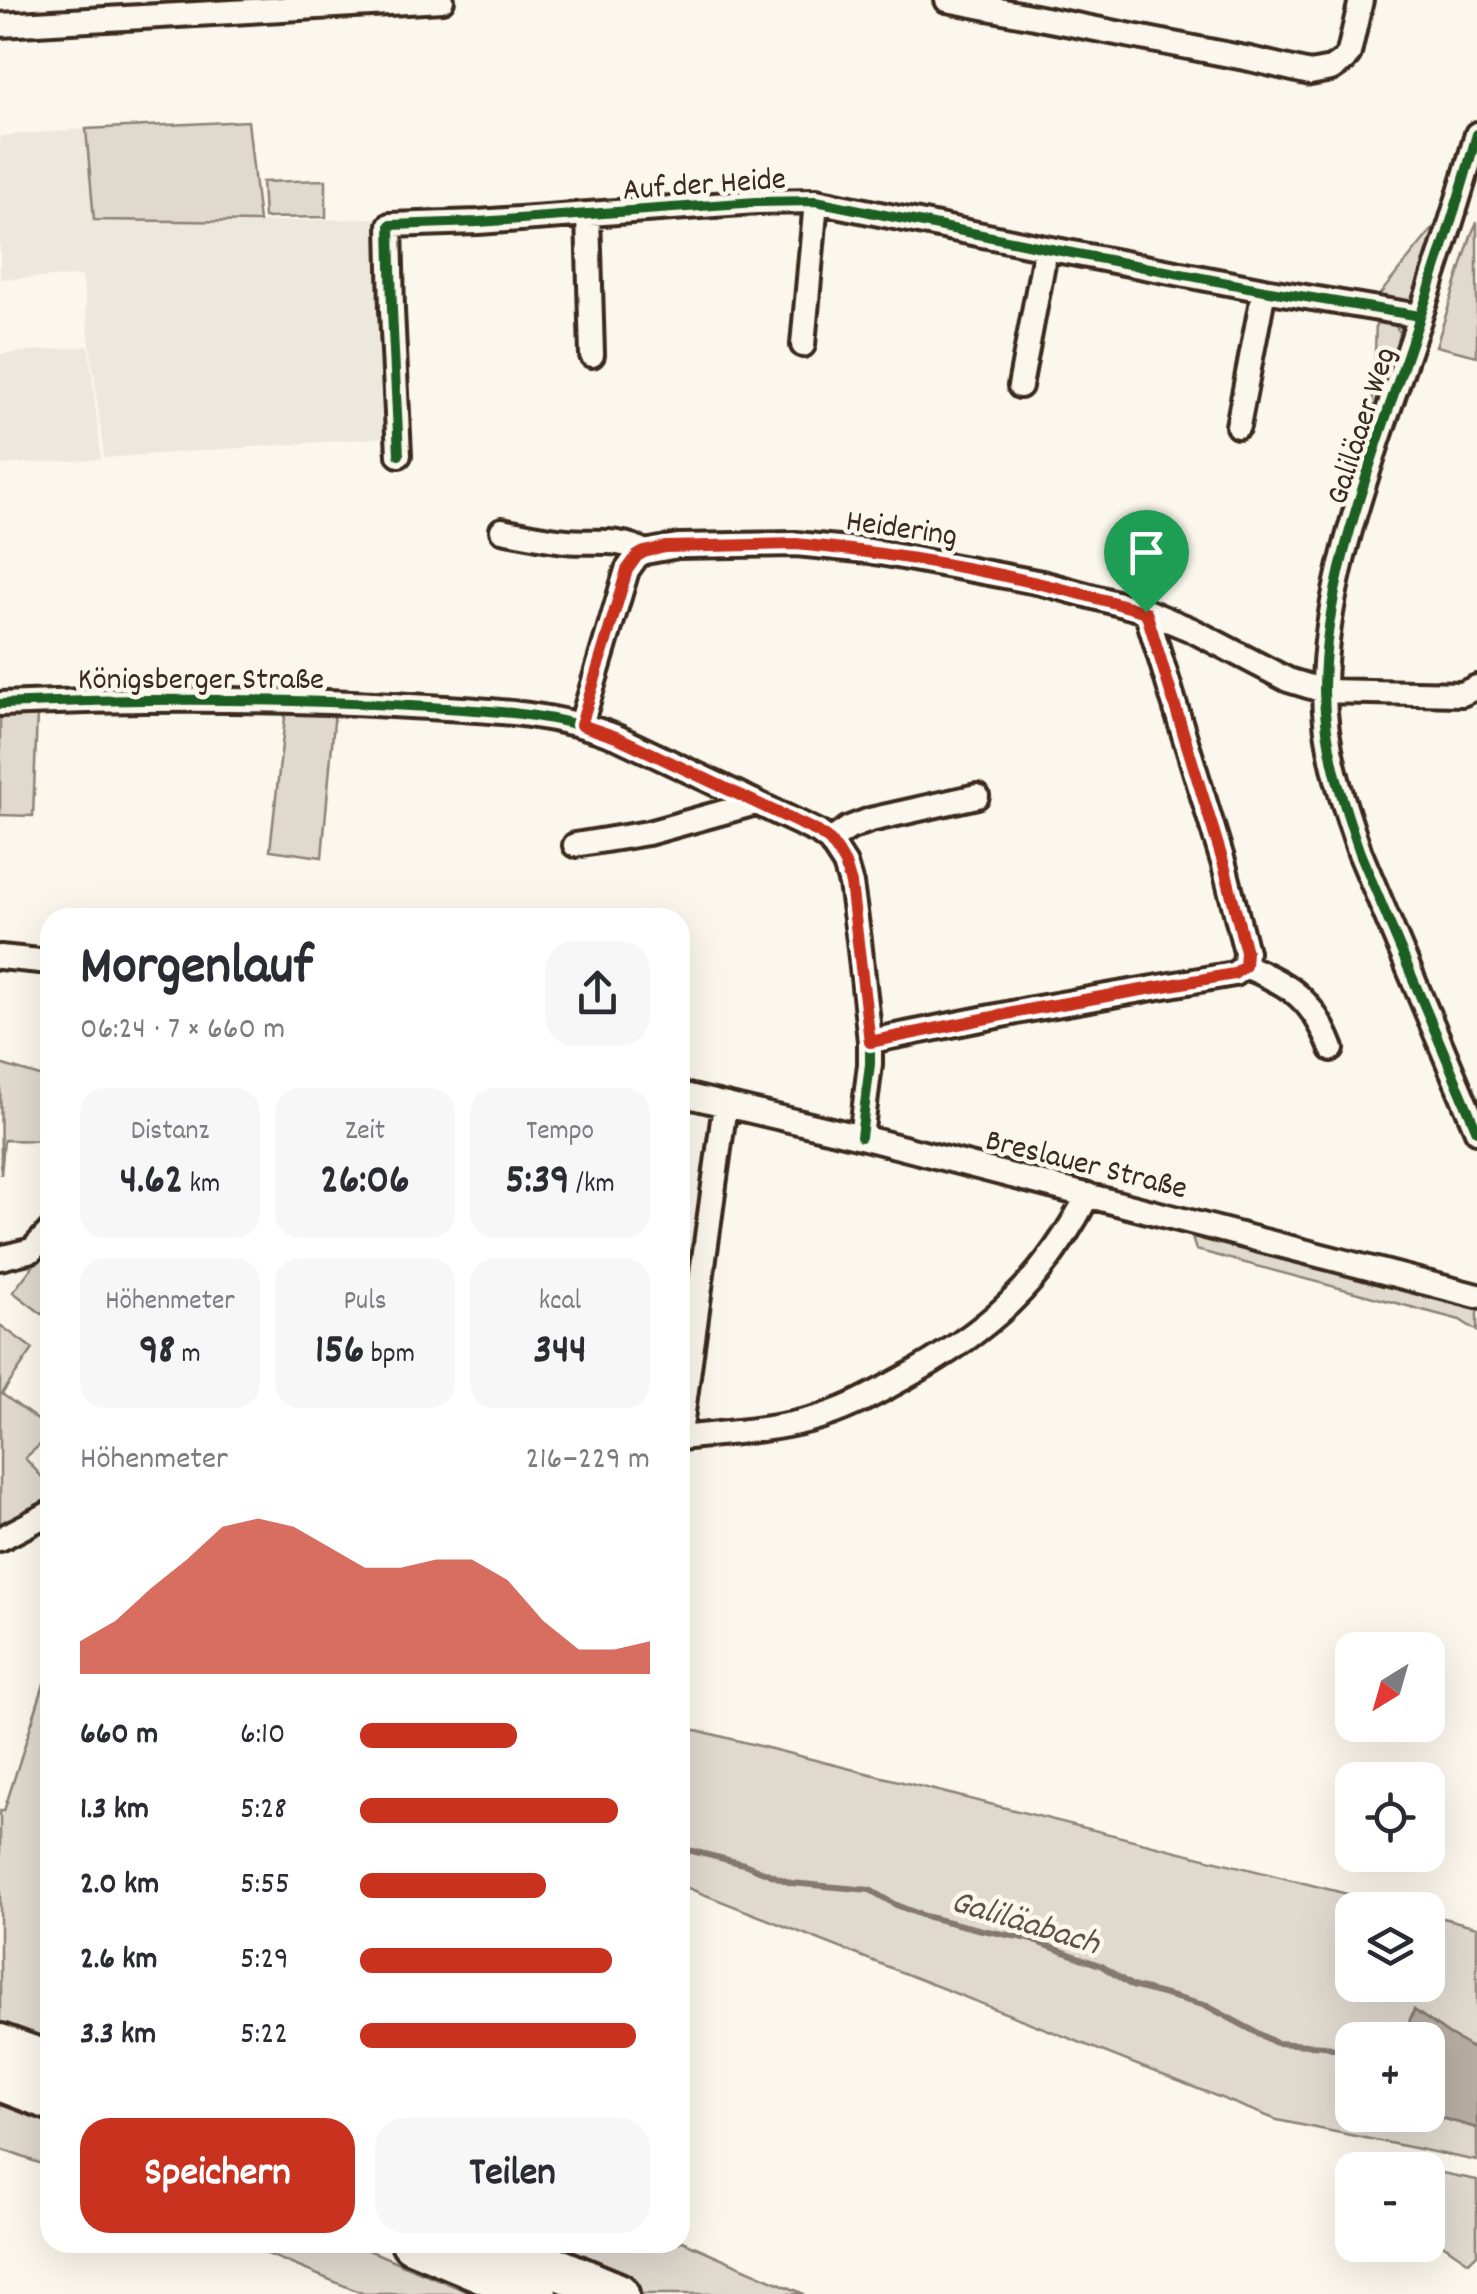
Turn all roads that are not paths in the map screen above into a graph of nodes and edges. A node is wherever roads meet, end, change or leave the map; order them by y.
1 (442, 0) edge
2 (947, 0) edge
3 (1361, 0) edge
4 (0, 25) edge
5 (1477, 134) edge
6 (1477, 195) edge
7 (816, 200) junction
8 (588, 215) junction
9 (1452, 218) junction
10 (1046, 248) junction
11 (1264, 290) junction
12 (1420, 316) junction
13 (803, 345) dead end
14 (592, 355) dead end
15 (1020, 386) dead end
16 (1238, 426) dead end
17 (399, 455) dead end
18 (502, 530) dead end
19 (644, 552) junction
20 (1146, 612) junction
21 (1324, 691) junction
22 (1472, 693) edge
23 (0, 704) edge
24 (581, 725) junction
25 (976, 796) dead end
26 (756, 802) junction
27 (830, 841) junction
28 (575, 845) dead end
29 (0, 957) edge
30 (40, 961) edge
31 (1245, 966) junction
32 (870, 1042) junction
33 (1332, 1049) dead end
34 (690, 1097) edge
35 (725, 1106) junction
36 (1477, 1131) edge
37 (861, 1137) junction
38 (1088, 1195) junction
39 (40, 1242) edge
40 (0, 1258) edge
41 (1477, 1296) edge
42 (690, 1363) edge
43 (690, 1435) edge
44 (40, 1518) edge
45 (0, 1539) edge
46 (0, 2044) edge
47 (40, 2060) edge
48 (0, 2080) edge
49 (40, 2095) edge
50 (438, 2253) edge
51 (520, 2253) edge
52 (536, 2294) edge
53 (618, 2294) edge

1 - 4 street
2 - 3 street
5 - 9 street, Galiläaer Weg
6 - 9 street
7 - 8 street, Auf der Heide
7 - 10 street, Auf der Heide
7 - 13 street, Auf der Heide
8 - 14 street, Auf der Heide
8 - 17 street, Auf der Heide
9 - 12 street, Galiläaer Weg
10 - 11 street, Auf der Heide
10 - 15 street
11 - 12 street, Auf der Heide
11 - 16 street
12 - 21 street, Galiläaer Weg
18 - 19 street, Heidering
19 - 20 street, Heidering
19 - 24 street
20 - 21 street, Heidering
20 - 31 street
21 - 22 street, Heidering
21 - 36 street, Galiläaer Weg
23 - 24 street, Königsberger Straße
24 - 26 street
25 - 27 street
26 - 27 street
26 - 28 street
27 - 32 street
29 - 30 street
31 - 32 street
31 - 33 street
32 - 37 street
34 - 35 street, Breslauer Straße
35 - 37 street, Breslauer Straße
35 - 42 street
37 - 38 street, Breslauer Straße
38 - 41 street, Breslauer Straße
38 - 43 street
39 - 40 street
44 - 45 street
46 - 47 highway
48 - 49 highway
50 - 52 highway
51 - 53 highway

